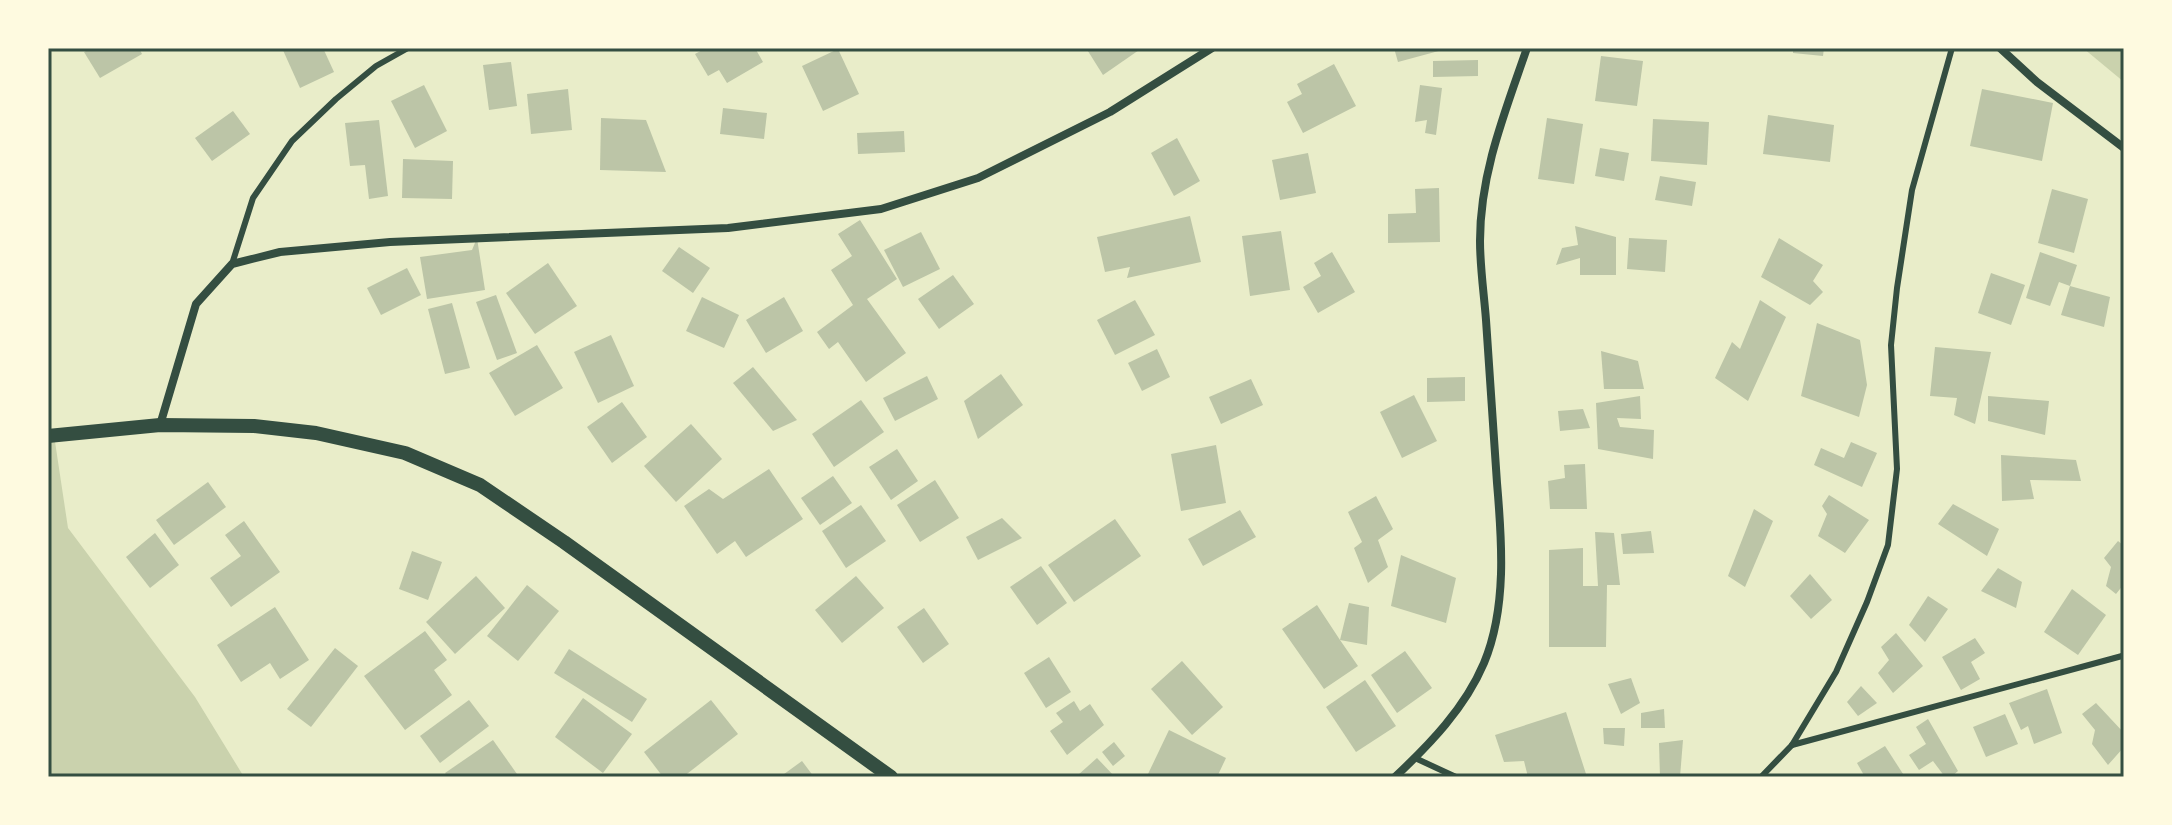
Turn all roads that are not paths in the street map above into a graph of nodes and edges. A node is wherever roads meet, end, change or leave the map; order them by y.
1 (408, 48) edge
2 (1212, 48) edge
3 (1527, 48) edge
4 (1952, 48) edge
5 (2000, 48) edge
6 (2124, 148) edge
7 (232, 264) junction
8 (160, 425) junction
9 (48, 436) edge
10 (2122, 656) dead end
11 (1792, 745) junction
12 (1415, 758) junction
13 (891, 777) edge
14 (1395, 777) edge
15 (1456, 777) edge
16 (1761, 777) edge

1 - 7 lane
2 - 7 street
3 - 12 street
4 - 11 lane
5 - 6 street
7 - 8 street
8 - 9 street
8 - 13 street
10 - 11 lane
11 - 16 lane
12 - 14 street
12 - 15 lane

